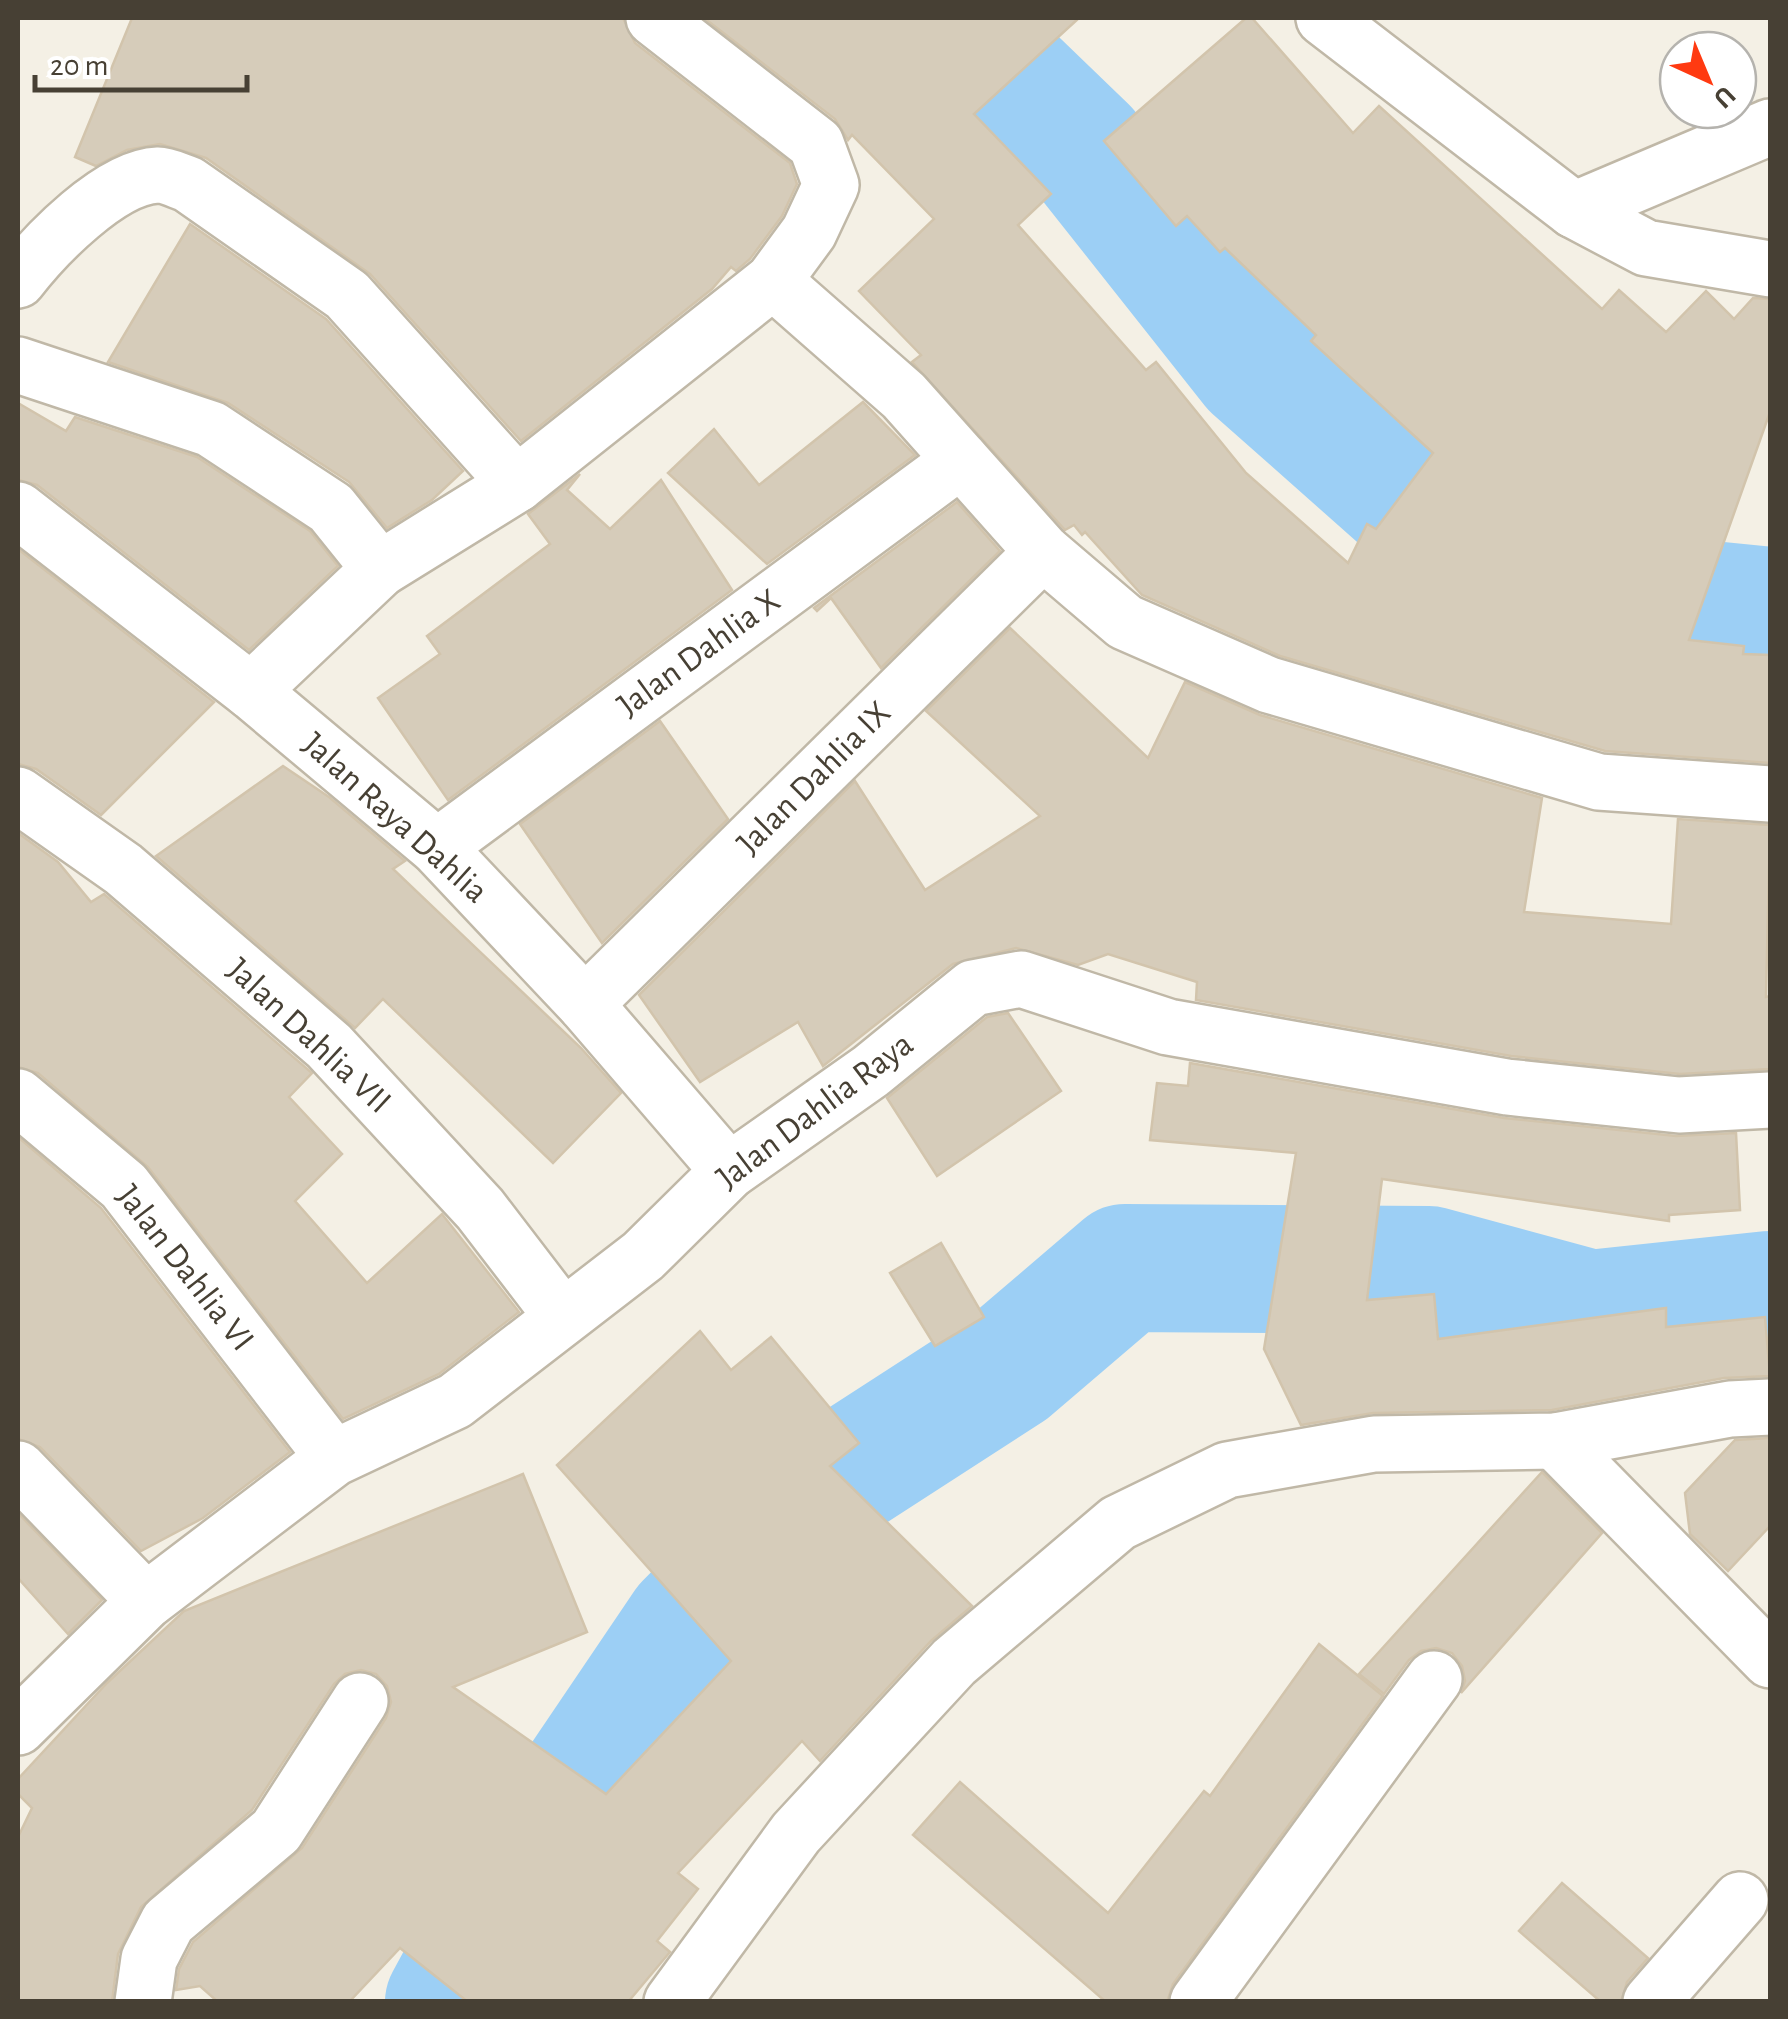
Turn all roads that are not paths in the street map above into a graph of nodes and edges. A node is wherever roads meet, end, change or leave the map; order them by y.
1 (654, 18) edge
2 (1324, 18) edge
3 (1770, 127) edge
4 (1574, 210) junction
5 (1770, 269) edge
6 (18, 280) edge
7 (772, 281) junction
8 (18, 365) edge
9 (962, 460) junction
10 (516, 484) junction
11 (18, 510) edge
12 (1043, 552) junction
13 (380, 569) junction
14 (251, 691) junction
15 (1770, 794) edge
16 (18, 795) edge
17 (436, 847) junction
18 (585, 1004) junction
19 (18, 1097) edge
20 (1770, 1100) edge
21 (730, 1171) junction
22 (562, 1316) junction
23 (1770, 1407) edge
24 (1555, 1441) junction
25 (334, 1458) junction
26 (18, 1469) edge
27 (146, 1602) junction
28 (1770, 1660) edge
29 (1434, 1679) dead end
30 (360, 1701) dead end
31 (18, 1727) edge
32 (1740, 1900) dead end
33 (142, 2002) edge
34 (672, 2002) edge
35 (1198, 2002) edge
36 (1651, 2002) edge

1 - 7 street
2 - 4 street
3 - 4 street
4 - 5 street
6 - 10 street
7 - 9 street
7 - 10 street
8 - 13 street
9 - 12 street
9 - 17 street, Jalan Dahlia X
10 - 13 street
11 - 14 street, Jalan Raya Dahlia
12 - 15 street
12 - 18 street, Jalan Dahlia IX
13 - 14 street
14 - 17 street, Jalan Raya Dahlia
16 - 22 street, Jalan Dahlia VII
17 - 18 street, Jalan Raya Dahlia
18 - 21 street, Jalan Raya Dahlia
19 - 25 street, Jalan Dahlia VI
20 - 21 street, Jalan Dahlia Raya
21 - 22 street, Jalan Dahlia Raya
22 - 25 street, Jalan Dahlia Raya
23 - 24 street
24 - 28 street
24 - 34 street
25 - 27 street, Jalan Dahlia Raya
26 - 27 street
27 - 31 street, Jalan Dahlia Raya
29 - 35 street
30 - 33 street
32 - 36 street

